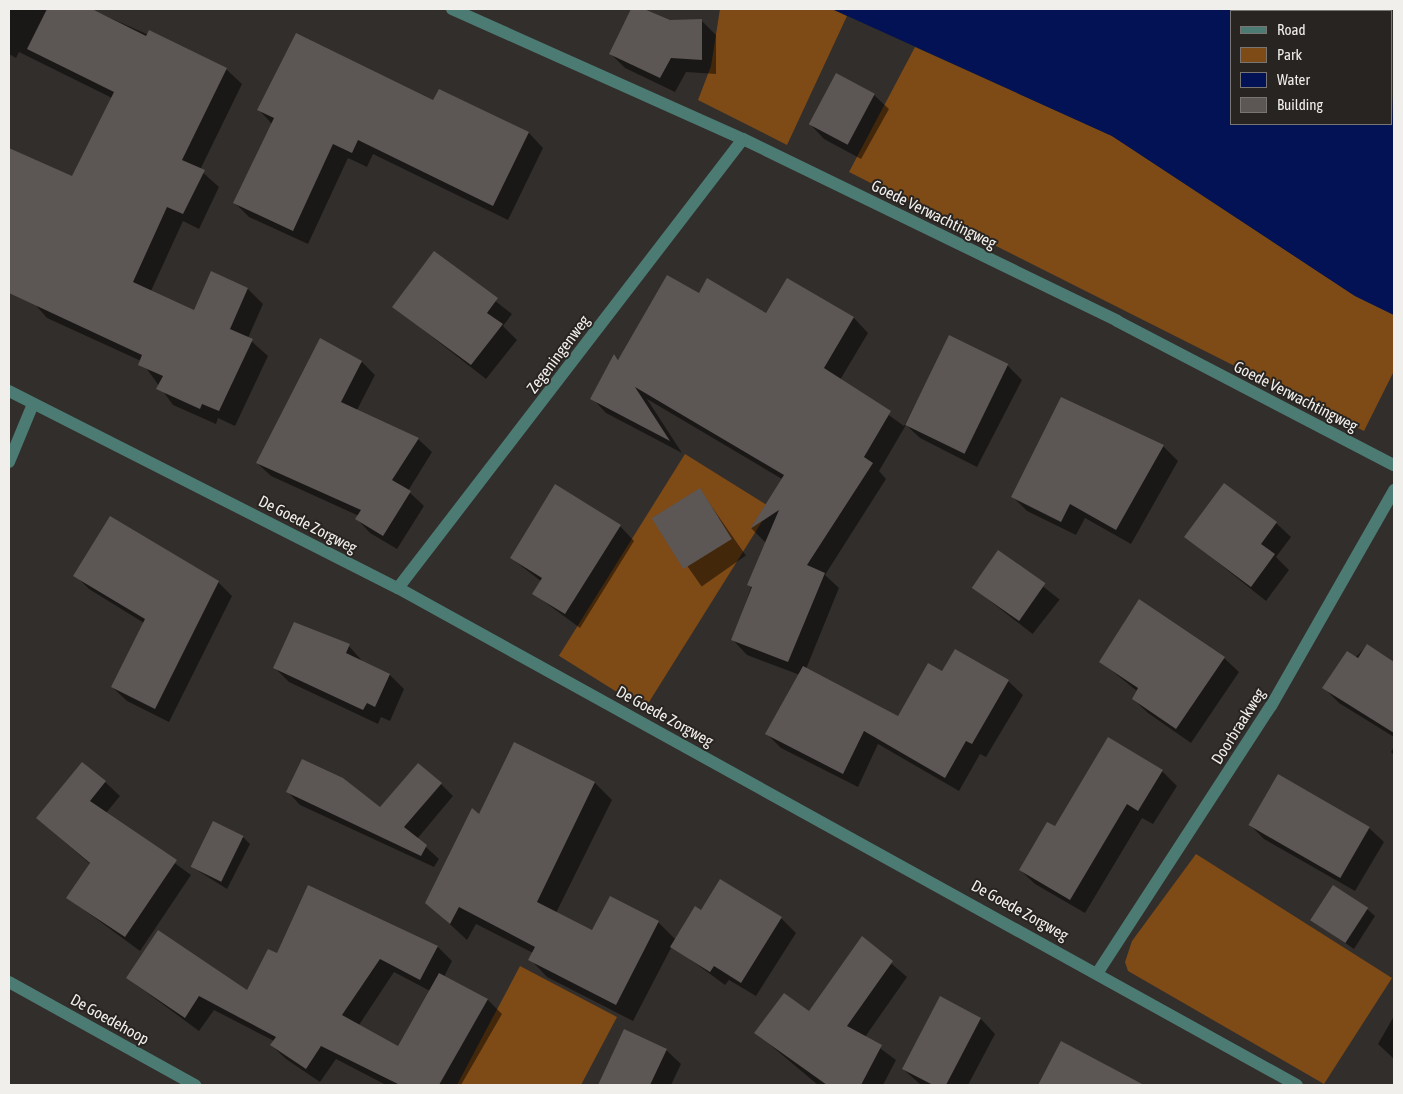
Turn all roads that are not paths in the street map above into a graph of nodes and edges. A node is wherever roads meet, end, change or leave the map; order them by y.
1 (452, 9) edge
2 (743, 139) junction
3 (9, 391) edge
4 (33, 404) junction
5 (9, 462) edge
6 (1394, 465) edge
7 (1394, 490) edge
8 (398, 588) junction
9 (1098, 972) junction
10 (9, 982) edge
11 (195, 1085) edge
12 (1298, 1085) edge

1 - 2 street, Goede Verwachtingweg
2 - 6 street, Goede Verwachtingweg
2 - 8 street, Zegeningenweg
3 - 4 street, De Goede Zorgweg
4 - 5 street
4 - 8 street, De Goede Zorgweg
7 - 9 street, Doorbraakweg
8 - 9 street, De Goede Zorgweg
9 - 12 street, De Goede Zorgweg
10 - 11 street, De Goedehoop

